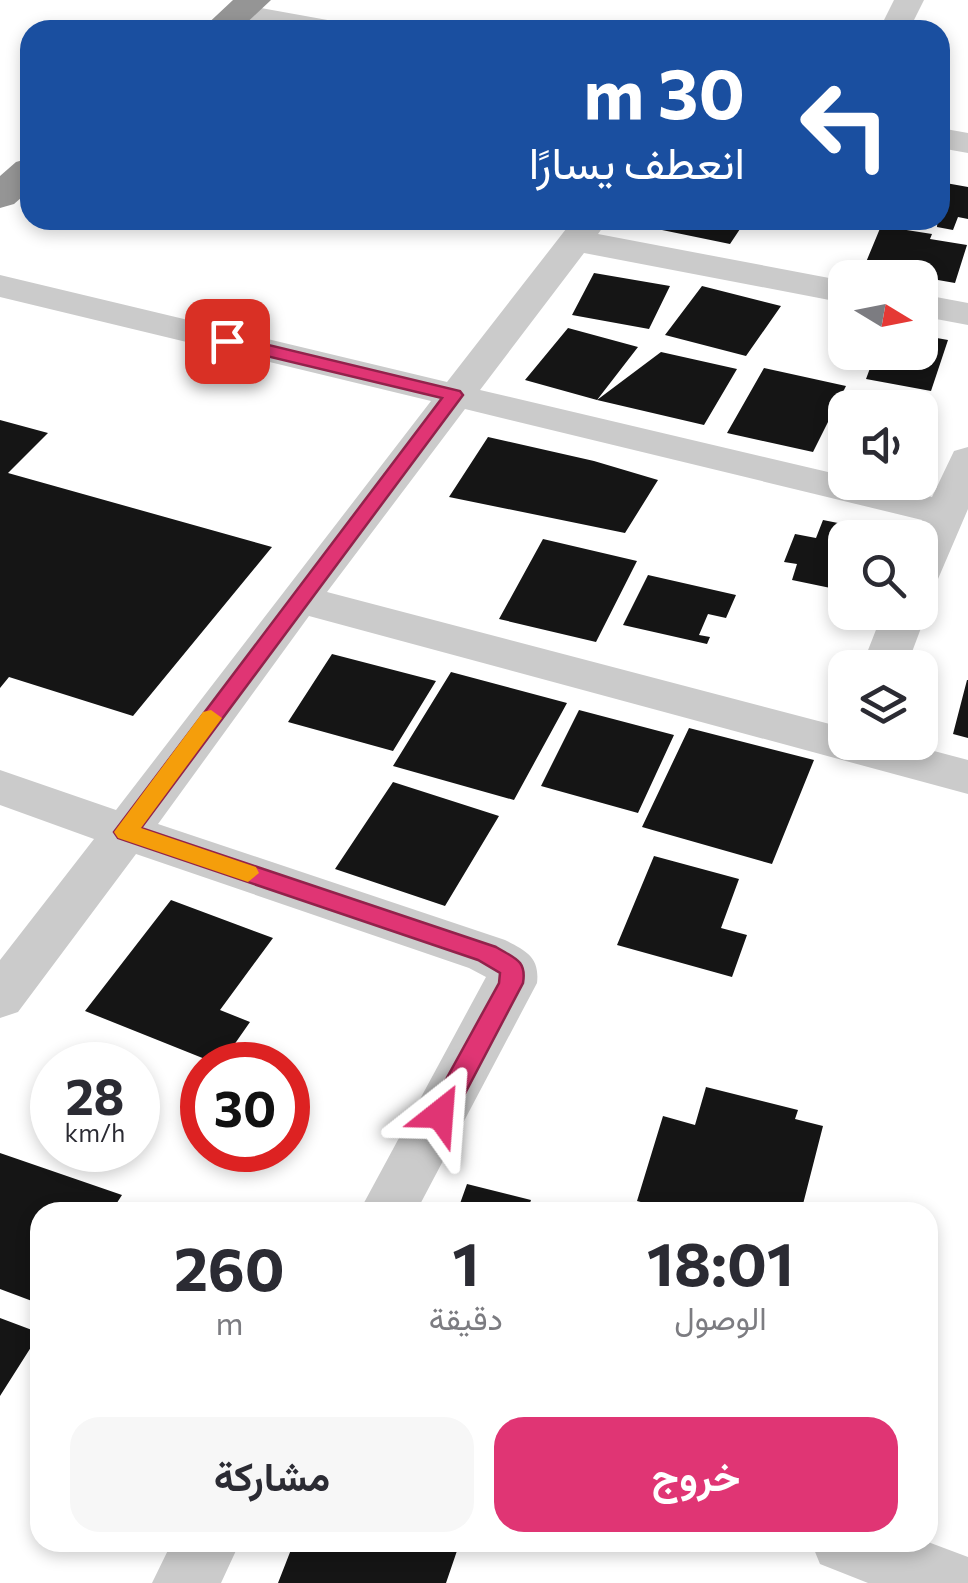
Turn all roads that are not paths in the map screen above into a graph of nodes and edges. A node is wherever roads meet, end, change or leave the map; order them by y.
1 (234, 11) edge
2 (281, 20) edge
3 (20, 179) edge
4 (0, 196) edge
5 (20, 199) edge
6 (0, 216) edge
7 (584, 230) edge
8 (0, 286) edge
9 (828, 288) edge
10 (938, 308) edge
11 (968, 314) edge
12 (454, 395) junction
13 (968, 460) edge
14 (946, 513) junction
15 (938, 532) edge
16 (299, 599) junction
17 (828, 738) edge
18 (908, 760) edge
19 (968, 777) edge
20 (0, 788) edge
21 (126, 832) junction
22 (0, 998) edge
23 (393, 1202) edge
24 (202, 1552) edge
25 (870, 1552) edge
26 (185, 1583) edge
27 (952, 1583) edge

1 - 2 street
3 - 4 highway
5 - 6 highway
7 - 9 street
7 - 12 street
8 - 12 street
10 - 11 street
12 - 14 street
12 - 16 street
13 - 14 street
14 - 15 street
16 - 17 street
16 - 21 street
18 - 19 street
20 - 21 street
21 - 22 street
21 - 23 street
24 - 26 street
25 - 27 street

